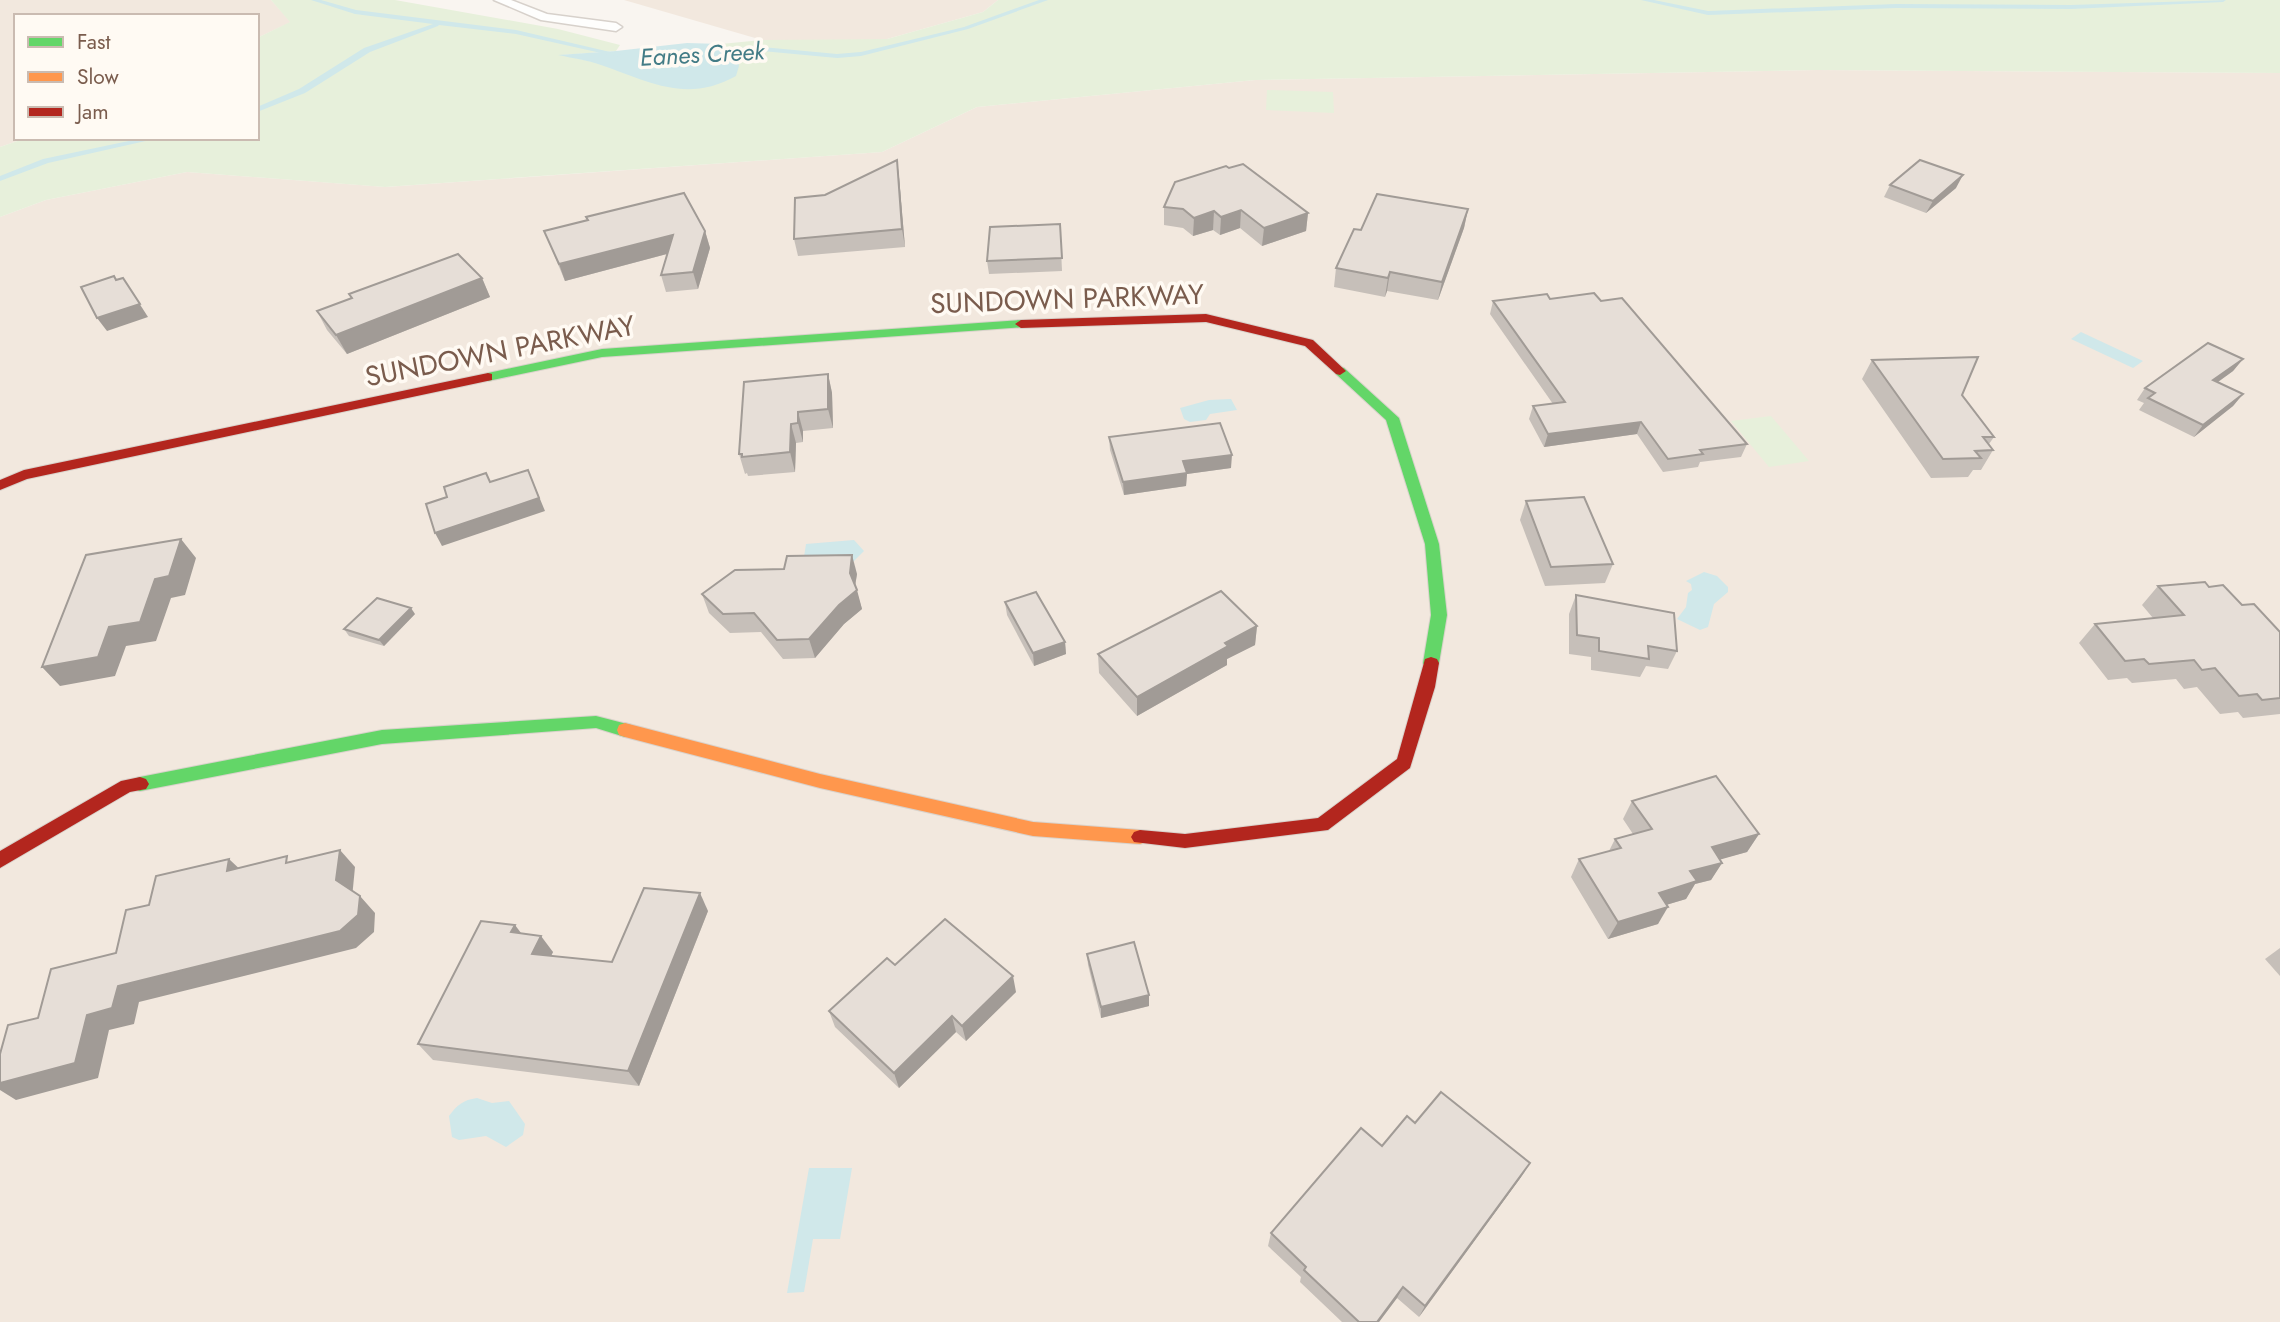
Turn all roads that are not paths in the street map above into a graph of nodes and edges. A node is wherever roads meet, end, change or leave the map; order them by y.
1 (500, 0) edge
2 (616, 27) dead end
3 (0, 485) edge
4 (0, 860) edge

1 - 2 lane
3 - 4 street, SUNDOWN PARKWAY

